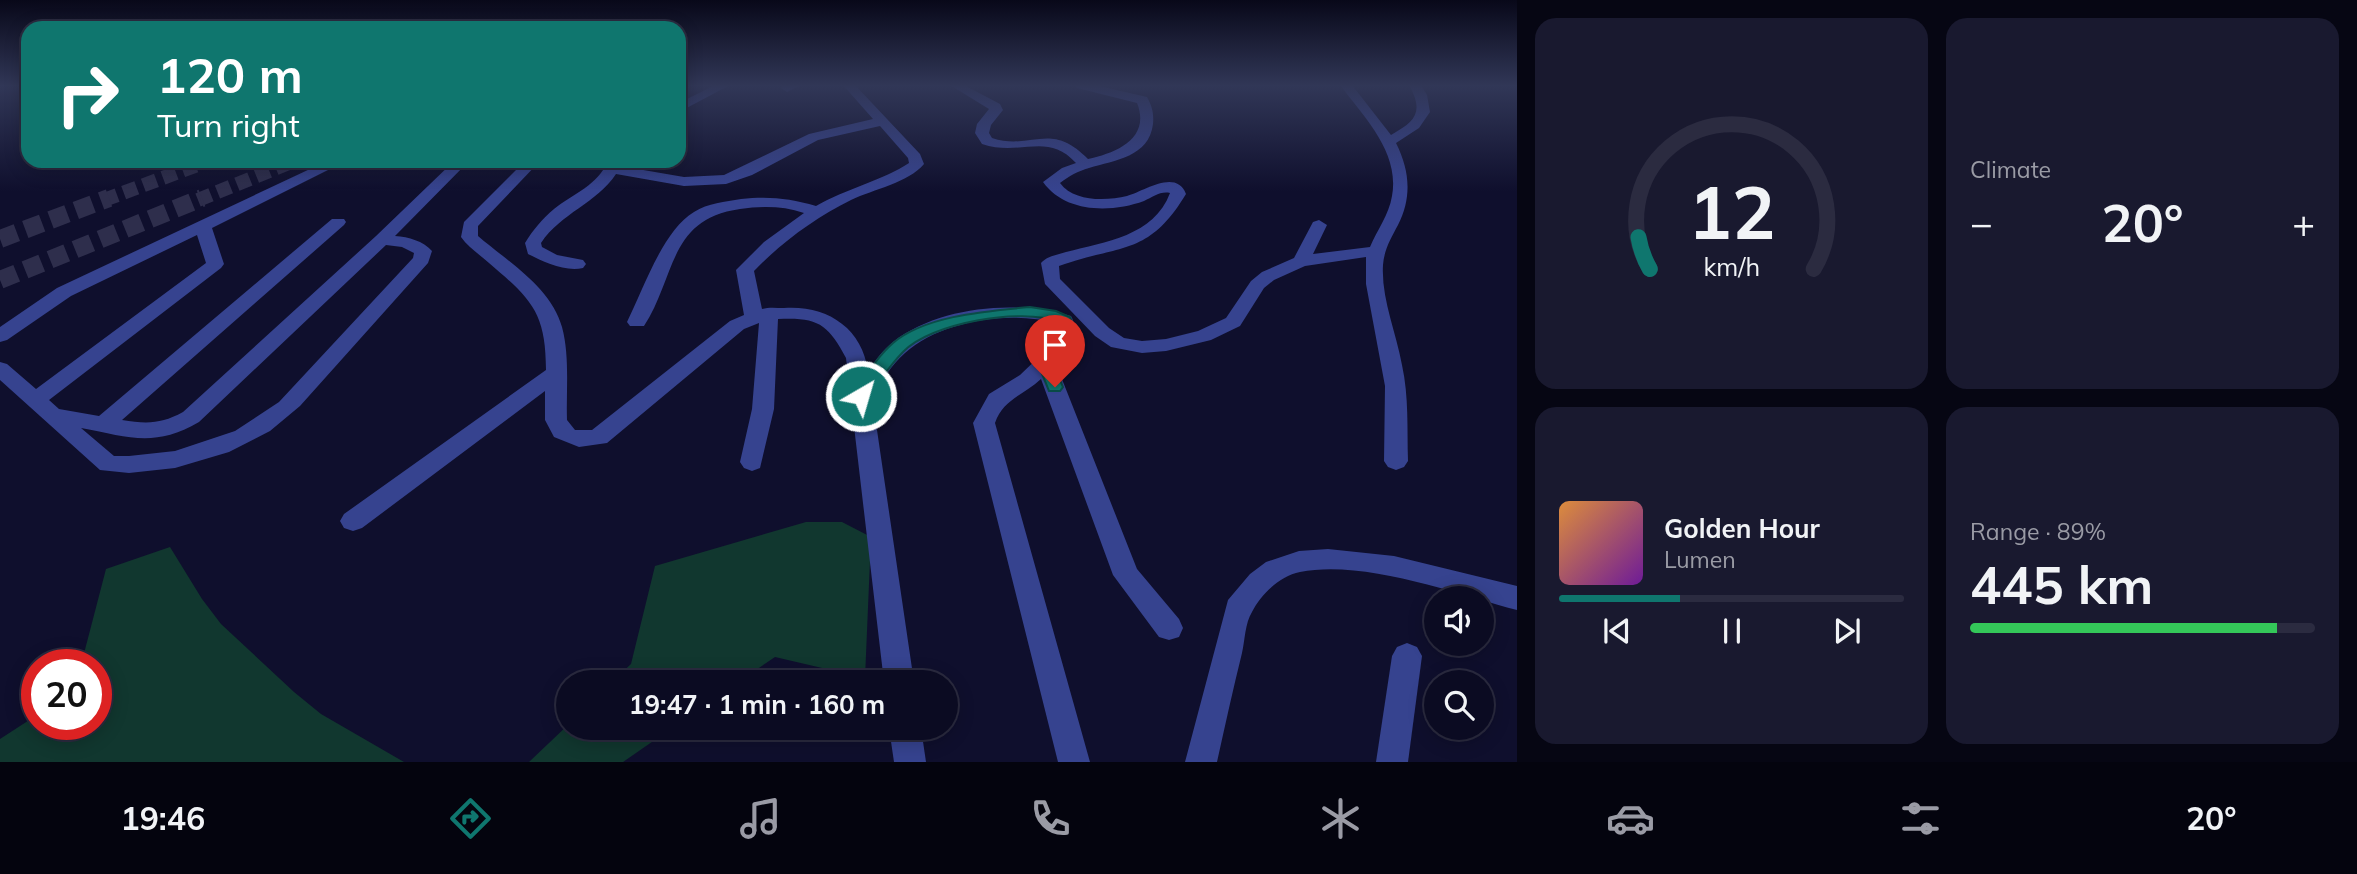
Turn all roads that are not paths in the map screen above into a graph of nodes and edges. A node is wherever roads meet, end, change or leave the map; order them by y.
1 (987, 121) edge
2 (1147, 121) edge
3 (1374, 121) edge
4 (1419, 121) edge
5 (883, 122) joint
6 (1390, 141) junction
7 (1085, 164) junction
8 (324, 168) edge
9 (455, 168) edge
10 (526, 168) edge
11 (612, 168) edge
12 (626, 168) edge
13 (816, 212) junction
14 (338, 222) dead end
15 (1319, 225) dead end
16 (203, 226) junction
17 (382, 240) junction
18 (1376, 251) junction
19 (1301, 261) junction
20 (578, 264) dead end
21 (761, 315) junction
22 (637, 322) dead end
23 (0, 336) edge
24 (1046, 364) junction
25 (0, 369) edge
26 (554, 374) junction
27 (861, 396) junction
28 (35, 400) junction
29 (52, 415) junction
30 (103, 424) junction
31 (1396, 461) dead end
32 (752, 463) dead end
33 (353, 521) dead end
34 (1517, 598) edge
35 (1168, 628) dead end
36 (1407, 656) dead end
37 (897, 670) edge
38 (907, 740) edge
39 (910, 762) edge
40 (1074, 762) edge
41 (1200, 762) edge
42 (1392, 762) edge

1 - 7 street
2 - 7 street
3 - 6 street
4 - 6 street
5 - 12 street
5 - 13 street
6 - 18 street
7 - 19 street
8 - 16 street
9 - 17 street
10 - 26 street
11 - 20 street
13 - 21 street
13 - 22 street
14 - 30 street
15 - 19 street
16 - 23 street
16 - 28 street
17 - 29 street
17 - 30 street
18 - 19 street
18 - 31 street
21 - 26 street
21 - 27 street
21 - 32 street
24 - 27 street
24 - 35 street
24 - 40 street
25 - 28 street
26 - 33 street
27 - 37 street
28 - 29 street
29 - 30 street
34 - 41 street
36 - 42 street
38 - 39 street

